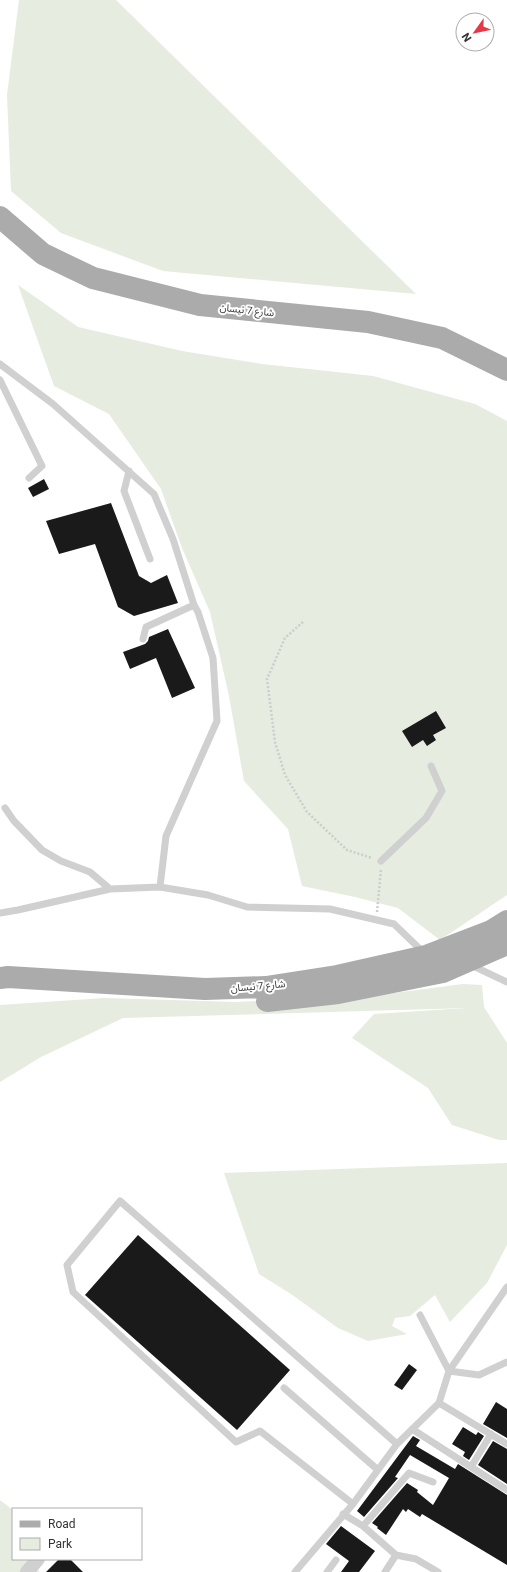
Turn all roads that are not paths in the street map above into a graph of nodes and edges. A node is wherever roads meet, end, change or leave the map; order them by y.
1 (0, 217) edge
2 (0, 235) edge
3 (0, 364) edge
4 (507, 370) edge
5 (0, 380) edge
6 (507, 386) edge
7 (129, 471) junction
8 (30, 478) dead end
9 (150, 559) dead end
10 (194, 604) junction
11 (143, 639) dead end
12 (431, 766) dead end
13 (5, 808) dead end
14 (381, 861) road end
15 (160, 886) junction
16 (110, 889) junction
17 (0, 913) edge
18 (507, 921) edge
19 (507, 944) edge
20 (464, 962) junction
21 (435, 964) junction
22 (0, 978) edge
23 (507, 982) edge
24 (0, 993) edge
25 (507, 1287) edge
26 (420, 1315) dead end
27 (507, 1362) edge
28 (449, 1371) junction
29 (284, 1388) dead end
30 (439, 1403) junction
31 (412, 1429) junction
32 (491, 1434) junction
33 (397, 1444) junction
34 (507, 1444) edge
35 (471, 1467) junction
36 (378, 1470) junction
37 (433, 1482) dead end
38 (507, 1490) edge
39 (353, 1504) junction
40 (344, 1514) junction
41 (364, 1526) junction
42 (396, 1555) junction
43 (37, 1560) edge
44 (336, 1560) dead end
45 (27, 1572) edge
46 (295, 1572) edge
47 (327, 1572) edge
48 (385, 1572) edge
49 (438, 1572) edge

1 - 4 main road, شارع 7 نيسان
2 - 6 main road, شارع 7 نيسان
3 - 7 lane
5 - 8 lane
7 - 9 lane
7 - 10 lane
10 - 11 lane
10 - 15 lane
12 - 14 lane
13 - 16 lane
15 - 16 lane
15 - 21 lane
16 - 17 lane
18 - 21 main road, شارع 7 نيسان
19 - 20 main road, شارع 7 نيسان
20 - 21 main road, شارع 7 نيسان
20 - 23 lane
21 - 22 main road, شارع 7 نيسان
21 - 24 main road, شارع 7 نيسان
25 - 28 lane
26 - 28 lane
27 - 28 lane
28 - 30 lane
29 - 36 lane
30 - 31 lane
30 - 32 lane
31 - 33 lane
31 - 35 lane
32 - 34 lane
32 - 35 lane
33 - 36 lane
33 - 39 lane
35 - 38 lane
36 - 39 lane
37 - 41 lane
39 - 40 lane
40 - 41 lane
40 - 46 lane
41 - 42 lane
42 - 48 lane
42 - 49 lane
43 - 45 street
44 - 47 lane

